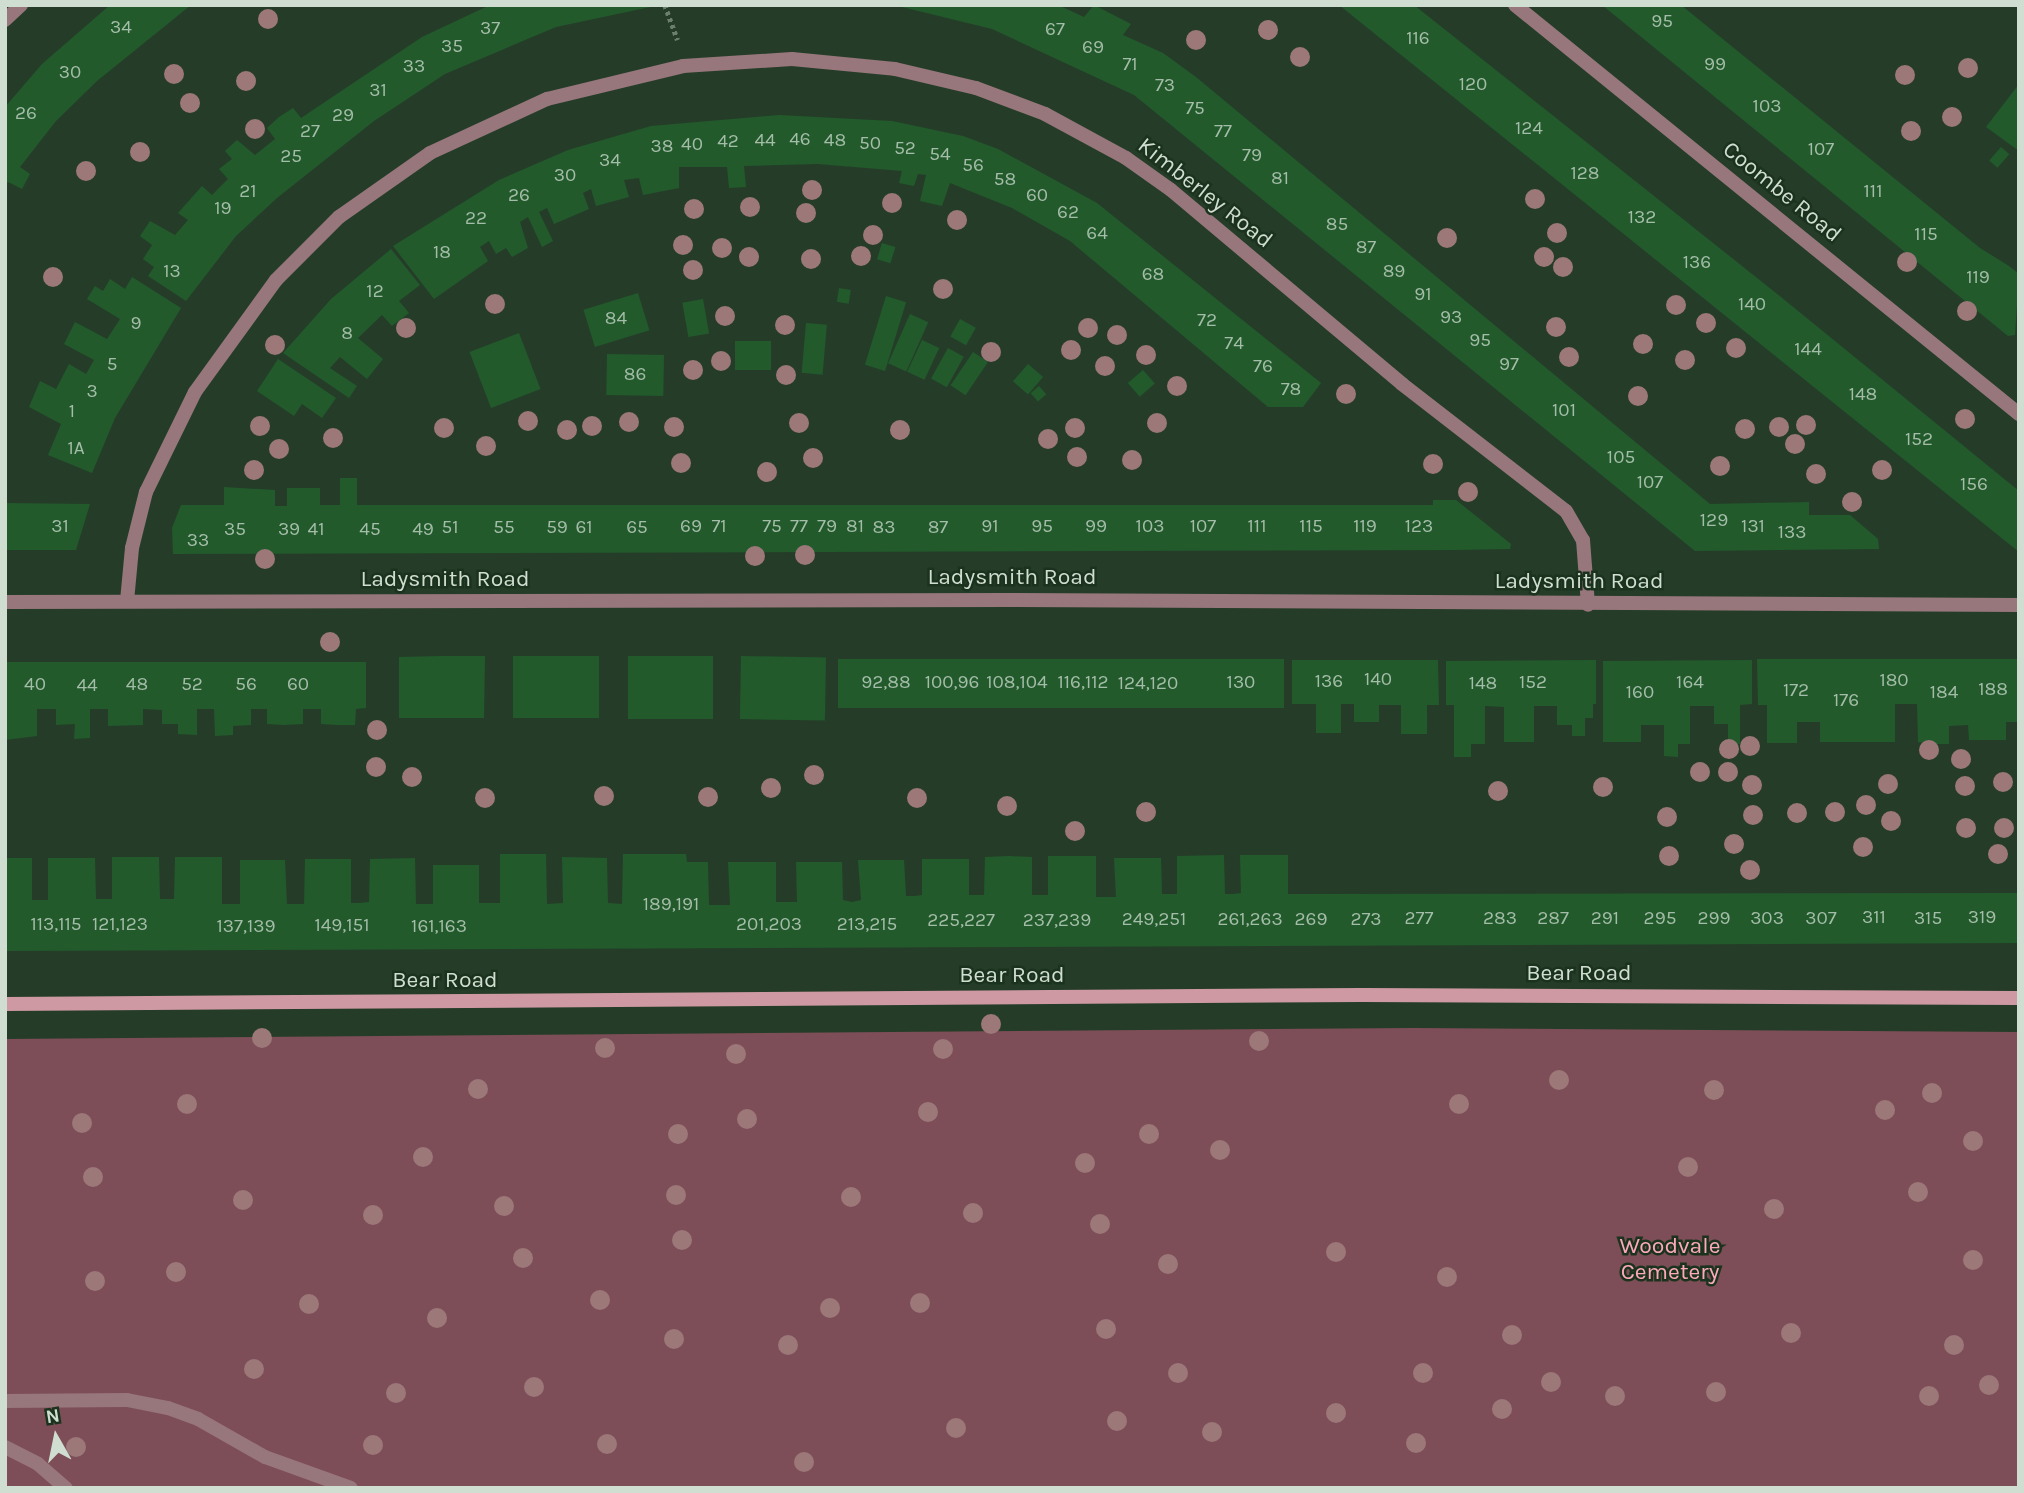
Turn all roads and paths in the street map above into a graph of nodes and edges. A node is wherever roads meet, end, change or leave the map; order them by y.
1 (21, 5) edge
2 (665, 5) edge
3 (1516, 5) edge
4 (5, 20) edge
5 (683, 66) junction
6 (2018, 412) edge
7 (127, 601) junction
8 (5, 602) edge
9 (1588, 604) junction
10 (2019, 605) edge
11 (2019, 998) edge
12 (5, 1004) edge
13 (5, 1401) edge
14 (5, 1447) edge
15 (66, 1488) edge
16 (351, 1488) edge

1 - 4 street
2 - 5 path
3 - 6 street, Coombe Road
5 - 7 street, Kimberley Road
5 - 9 street, Kimberley Road
7 - 8 street, Ladysmith Road
7 - 9 street, Ladysmith Road
9 - 10 street, Ladysmith Road
11 - 12 street, Bear Road
13 - 16 street
14 - 15 street

